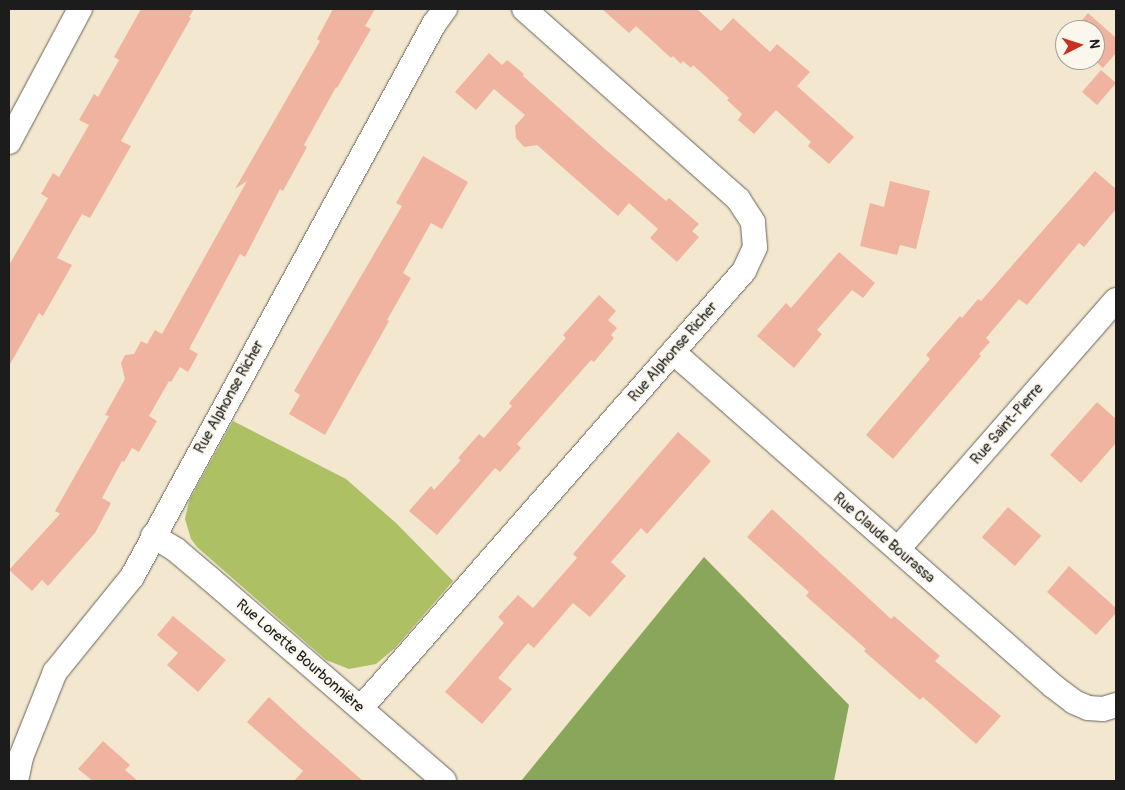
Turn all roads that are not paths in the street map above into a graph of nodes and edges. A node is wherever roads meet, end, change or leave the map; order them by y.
1 (80, 9) edge
2 (445, 9) edge
3 (524, 9) edge
4 (9, 142) edge
5 (1116, 300) edge
6 (673, 352) junction
7 (153, 536) junction
8 (898, 549) junction
9 (1110, 707) edge
10 (361, 708) junction
11 (16, 781) edge
12 (444, 781) edge

1 - 4 street
2 - 7 street, Rue Alphonse Richer
3 - 6 street, Rue Alphonse Richer
5 - 8 street, Rue Saint-Pierre
6 - 8 street, Rue Claude Bourassa
6 - 10 street, Rue Alphonse Richer
7 - 10 street, Rue Lorette Bourbonnière
7 - 11 street, Rue Alphonse Richer
8 - 9 street, Rue Claude Bourassa
10 - 12 street, Rue Lorette Bourbonnière

